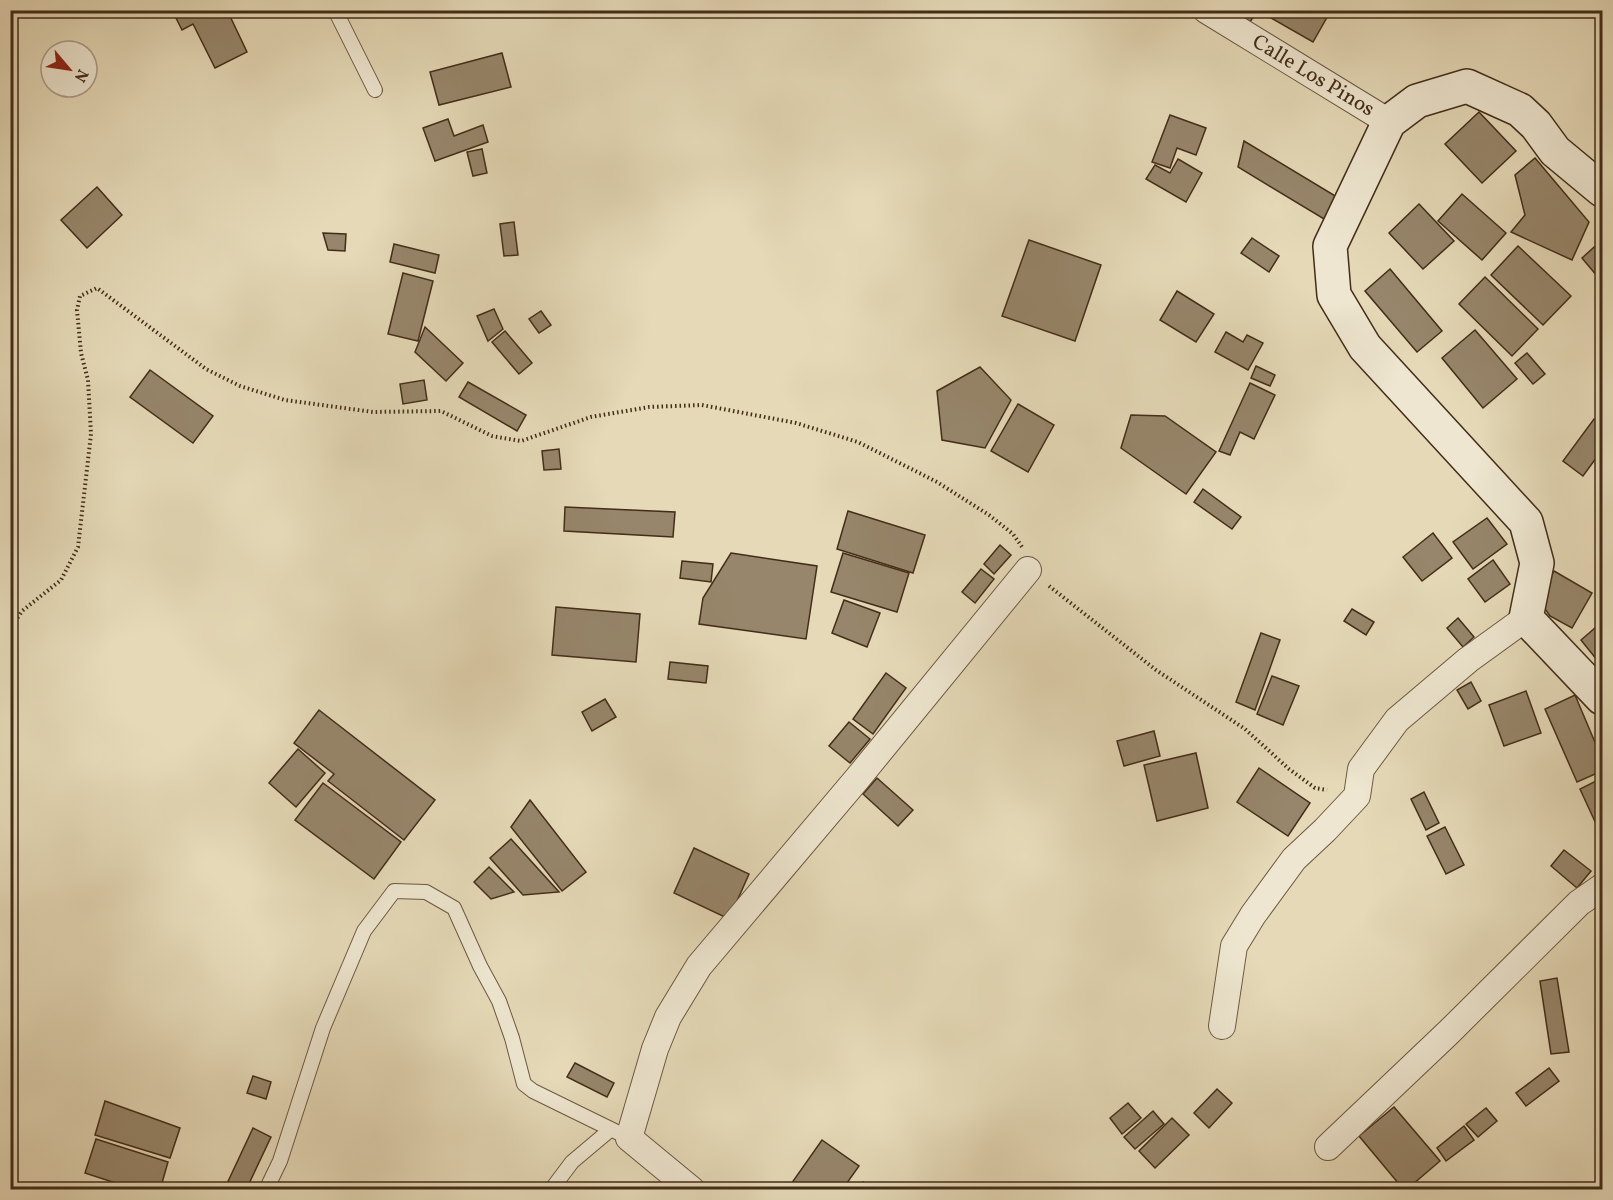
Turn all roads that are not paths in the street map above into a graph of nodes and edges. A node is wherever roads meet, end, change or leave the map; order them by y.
1 (335, 10) edge
2 (1206, 10) edge
3 (375, 90) dead end
4 (1389, 122) junction
5 (1602, 190) edge
6 (1028, 570) road end
7 (1526, 618) junction
8 (1602, 698) edge
9 (1602, 887) edge
10 (1222, 1026) dead end
11 (619, 1134) junction
12 (1328, 1147) dead end
13 (266, 1190) edge
14 (551, 1190) edge
15 (692, 1190) edge

1 - 3 lane
2 - 4 street, Calle Los Pinos
4 - 5 street
4 - 7 street
6 - 11 street
7 - 8 street
7 - 10 street
9 - 12 street
11 - 13 lane
11 - 14 lane
11 - 15 street

